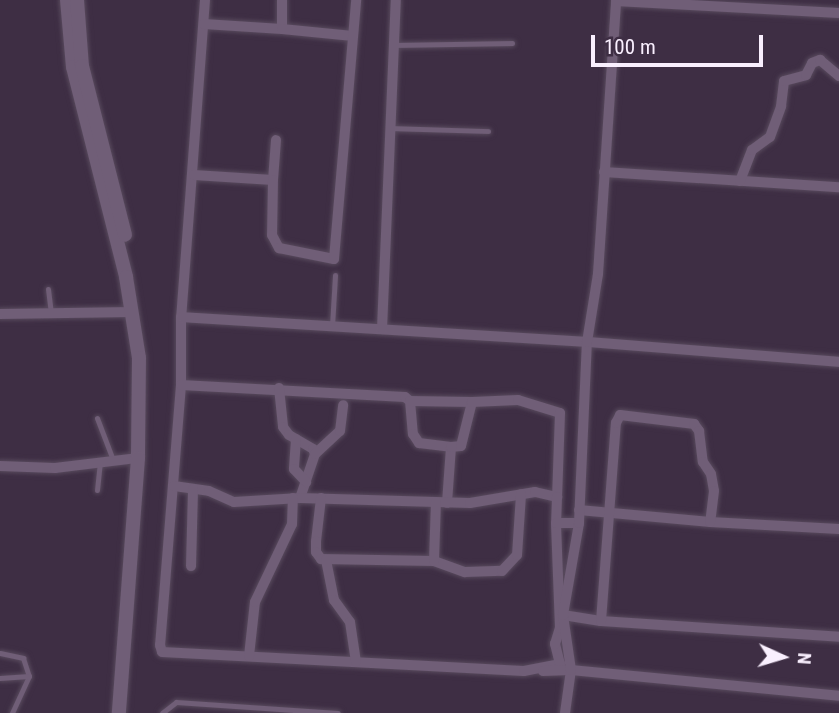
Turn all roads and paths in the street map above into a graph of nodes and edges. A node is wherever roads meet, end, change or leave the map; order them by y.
1 (67, 0) edge
2 (77, 0) edge
3 (205, 0) edge
4 (282, 0) edge
5 (356, 0) edge
6 (396, 0) edge
7 (616, 1) edge
8 (839, 13) edge
9 (204, 24) junction
10 (282, 29) junction
11 (353, 36) junction
12 (512, 43) dead end
13 (395, 45) junction
14 (839, 76) edge
15 (391, 128) junction
16 (488, 131) dead end
17 (276, 140) dead end
18 (604, 172) junction
19 (194, 175) junction
20 (273, 180) junction
21 (740, 181) junction
22 (839, 187) edge
23 (335, 275) dead end
24 (48, 289) dead end
25 (133, 312) junction
26 (51, 313) junction
27 (0, 314) edge
28 (181, 317) junction
29 (332, 327) junction
30 (382, 329) junction
31 (587, 342) junction
32 (839, 362) edge
33 (181, 385) junction
34 (279, 388) junction
35 (410, 401) junction
36 (472, 402) junction
37 (343, 405) dead end
38 (97, 418) dead end
39 (296, 439) junction
40 (452, 447) junction
41 (315, 454) junction
42 (138, 458) junction
43 (113, 460) junction
44 (100, 461) junction
45 (0, 466) edge
46 (306, 482) junction
47 (174, 486) junction
48 (193, 489) junction
49 (97, 490) dead end
50 (521, 494) junction
51 (557, 497) junction
52 (296, 498) junction
53 (321, 498) junction
54 (442, 502) junction
55 (579, 510) junction
56 (611, 512) junction
57 (710, 522) junction
58 (556, 523) junction
59 (579, 523) junction
60 (839, 529) edge
61 (326, 560) junction
62 (434, 561) junction
63 (191, 566) dead end
64 (563, 615) junction
65 (601, 621) junction
66 (839, 637) edge
67 (0, 653) edge
68 (248, 656) junction
69 (356, 662) junction
70 (527, 670) junction
71 (571, 670) junction
72 (29, 676) junction
73 (0, 678) edge
74 (839, 696) edge
75 (12, 713) edge
76 (119, 713) edge
77 (127, 713) edge
78 (162, 713) edge
79 (338, 713) edge
80 (565, 713) edge

1 - 25 street
2 - 77 street
3 - 9 street
4 - 10 street
5 - 11 street
6 - 13 street
7 - 8 street
7 - 18 street
9 - 10 street
9 - 19 street
10 - 11 street
11 - 20 street
12 - 13 lane
13 - 15 street
14 - 21 street
15 - 16 lane
15 - 30 street
17 - 20 street
18 - 21 street
18 - 31 street
19 - 20 street
19 - 28 street
21 - 22 street
23 - 29 lane
24 - 26 lane
25 - 26 street
25 - 42 street
26 - 27 street
28 - 29 street
28 - 33 street
29 - 30 street
30 - 31 street
31 - 32 street
31 - 55 street
33 - 34 street
33 - 47 street
34 - 35 street
34 - 39 street
35 - 36 street
35 - 40 street
36 - 40 street
36 - 51 street
37 - 41 street
38 - 43 lane
39 - 41 street
39 - 46 street
40 - 54 street
41 - 46 street
42 - 43 street
42 - 76 street
43 - 44 street
44 - 45 street
44 - 49 lane
46 - 52 street
47 - 48 street
47 - 68 street
48 - 52 street
48 - 63 street
50 - 51 street
50 - 54 street
50 - 62 street
51 - 58 street
52 - 53 street
52 - 68 street
53 - 54 street
53 - 61 street
54 - 62 street
55 - 56 street
55 - 59 street
56 - 57 street
56 - 57 street
56 - 65 street
57 - 60 street
58 - 59 street
58 - 70 street
59 - 64 street
61 - 62 street
61 - 69 street
64 - 65 street
64 - 71 street
65 - 66 street
67 - 72 lane
68 - 69 street
69 - 70 street
70 - 71 street
71 - 74 street
71 - 80 street
72 - 73 lane
72 - 75 lane
78 - 79 lane

